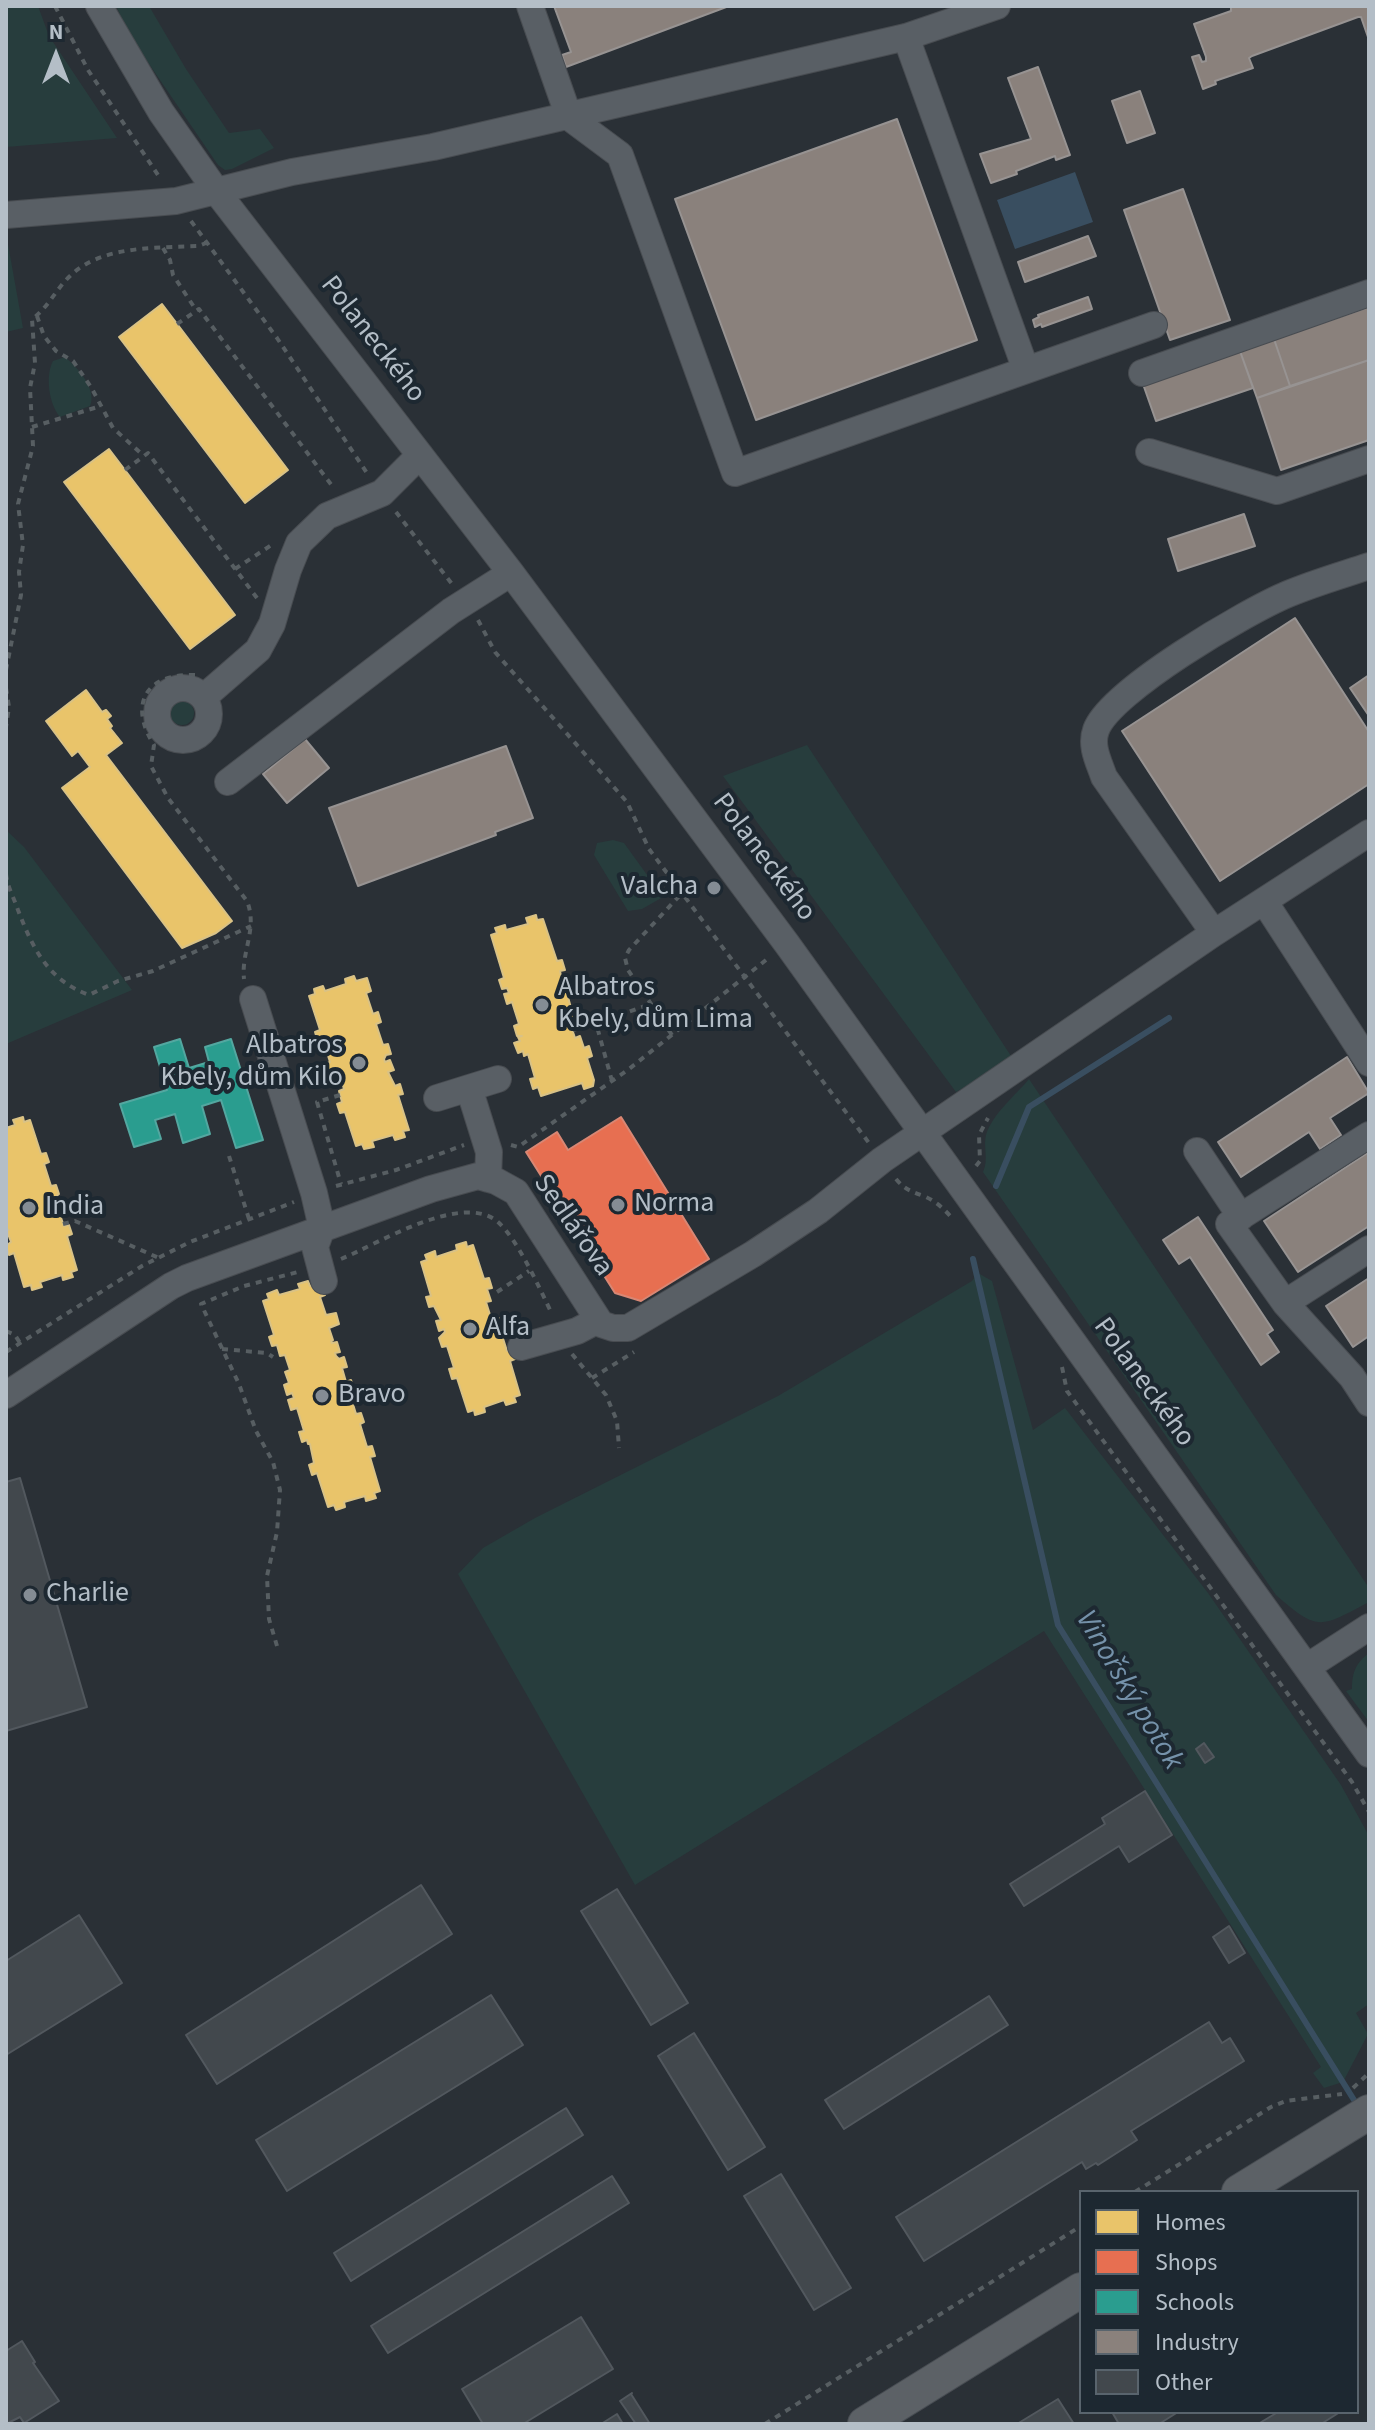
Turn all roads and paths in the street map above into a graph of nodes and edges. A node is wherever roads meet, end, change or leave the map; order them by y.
1 (99, 6) edge
2 (530, 6) edge
3 (997, 6) edge
4 (906, 37) junction
5 (569, 117) junction
6 (217, 192) junction
7 (6, 215) edge
8 (208, 242) dead end
9 (163, 248) junction
10 (1369, 293) edge
11 (196, 310) junction
12 (37, 316) junction
13 (177, 324) dead end
14 (1154, 325) dead end
15 (1026, 370) junction
16 (1142, 373) dead end
17 (101, 406) junction
18 (32, 427) junction
19 (1149, 452) dead end
20 (420, 455) junction
21 (144, 456) junction
22 (1369, 459) edge
23 (125, 470) dead end
24 (341, 497) dead end
25 (277, 548) dead end
26 (1369, 566) edge
27 (235, 569) junction
28 (511, 573) junction
29 (263, 606) dead end
30 (6, 670) edge
31 (204, 686) joint
32 (6, 688) edge
33 (6, 727) edge
34 (228, 782) dead end
35 (1369, 833) edge
36 (6, 874) edge
37 (682, 893) dead end
38 (1264, 901) junction
39 (251, 926) junction
40 (1214, 933) junction
41 (766, 960) dead end
42 (253, 999) joint
43 (651, 1004) junction
44 (596, 1023) junction
45 (573, 1030) dead end
46 (672, 1035) junction
47 (1369, 1063) edge
48 (498, 1079) dead end
49 (612, 1081) junction
50 (469, 1088) junction
51 (340, 1095) dead end
52 (437, 1098) dead end
53 (989, 1115) dead end
54 (924, 1133) junction
55 (1369, 1135) edge
56 (485, 1140) junction
57 (1197, 1151) dead end
58 (229, 1156) dead end
59 (974, 1167) dead end
60 (488, 1179) junction
61 (341, 1184) junction
62 (314, 1193) junction
63 (939, 1194) dead end
64 (1241, 1217) junction
65 (249, 1219) junction
66 (63, 1224) dead end
67 (322, 1228) junction
68 (961, 1229) dead end
69 (1369, 1249) edge
70 (556, 1256) junction
71 (159, 1258) junction
72 (530, 1271) junction
73 (322, 1274) junction
74 (497, 1292) dead end
75 (1285, 1303) junction
76 (598, 1320) junction
77 (6, 1331) edge
78 (562, 1335) junction
79 (20, 1343) junction
80 (521, 1347) dead end
81 (222, 1349) junction
82 (6, 1352) edge
83 (273, 1357) dead end
84 (1061, 1361) dead end
85 (1360, 1372) edge
86 (6, 1395) edge
87 (1369, 1403) edge
88 (619, 1448) dead end
89 (1369, 1627) edge
90 (277, 1646) dead end
91 (1307, 1667) junction
92 (1369, 1754) edge
93 (1369, 1812) edge
94 (1369, 2073) edge
95 (1355, 2098) edge
96 (1138, 2190) edge
97 (1241, 2190) edge
98 (1079, 2227) edge
99 (1079, 2291) edge
100 (765, 2424) edge
101 (865, 2424) edge

1 - 6 street, Polaneckého
2 - 5 street
3 - 4 street
4 - 5 street
4 - 15 street
5 - 6 street
5 - 15 street
6 - 7 street
6 - 20 street, Polaneckého
8 - 9 path
9 - 11 path
9 - 12 path
10 - 16 street
11 - 13 path
11 - 24 path
12 - 17 path
12 - 18 path
14 - 15 street
17 - 18 path
17 - 21 path
18 - 30 path
19 - 22 street
20 - 28 street, Polaneckého
20 - 31 street
21 - 23 path
21 - 27 path
25 - 27 path
26 - 40 street
27 - 29 path
28 - 34 street
28 - 54 street, Polaneckého
31 - 39 path
32 - 33 path
35 - 38 street, Sedlářova
36 - 39 path
37 - 43 path
38 - 40 street, Sedlářova
38 - 47 street
39 - 42 path
40 - 54 street, Sedlářova
41 - 46 path
42 - 62 street
43 - 44 path
43 - 46 path
44 - 45 path
44 - 49 path
46 - 49 path
48 - 50 street
49 - 56 path
50 - 52 street
50 - 56 street
51 - 61 path
53 - 59 path
54 - 76 street, Sedlářova
54 - 91 street, Polaneckého
55 - 64 street
56 - 60 street
56 - 61 path
57 - 64 street
58 - 65 path
60 - 67 street, Sedlářova
60 - 70 street, Sedlářova
61 - 62 path
62 - 65 path
62 - 67 street
63 - 68 path
64 - 75 street
65 - 71 path
66 - 71 path
67 - 73 street
67 - 86 street, Sedlářova
69 - 75 street
70 - 72 path
70 - 76 street, Sedlářova
71 - 79 path
72 - 73 path
72 - 74 path
72 - 78 path
73 - 81 path
75 - 85 street
76 - 78 street
77 - 79 path
78 - 80 street
78 - 88 path
79 - 82 path
81 - 83 path
81 - 90 path
84 - 93 path
85 - 87 street
89 - 91 street
91 - 92 street, Polaneckého
94 - 95 path
95 - 96 path
95 - 97 main road
98 - 100 path
99 - 101 main road

